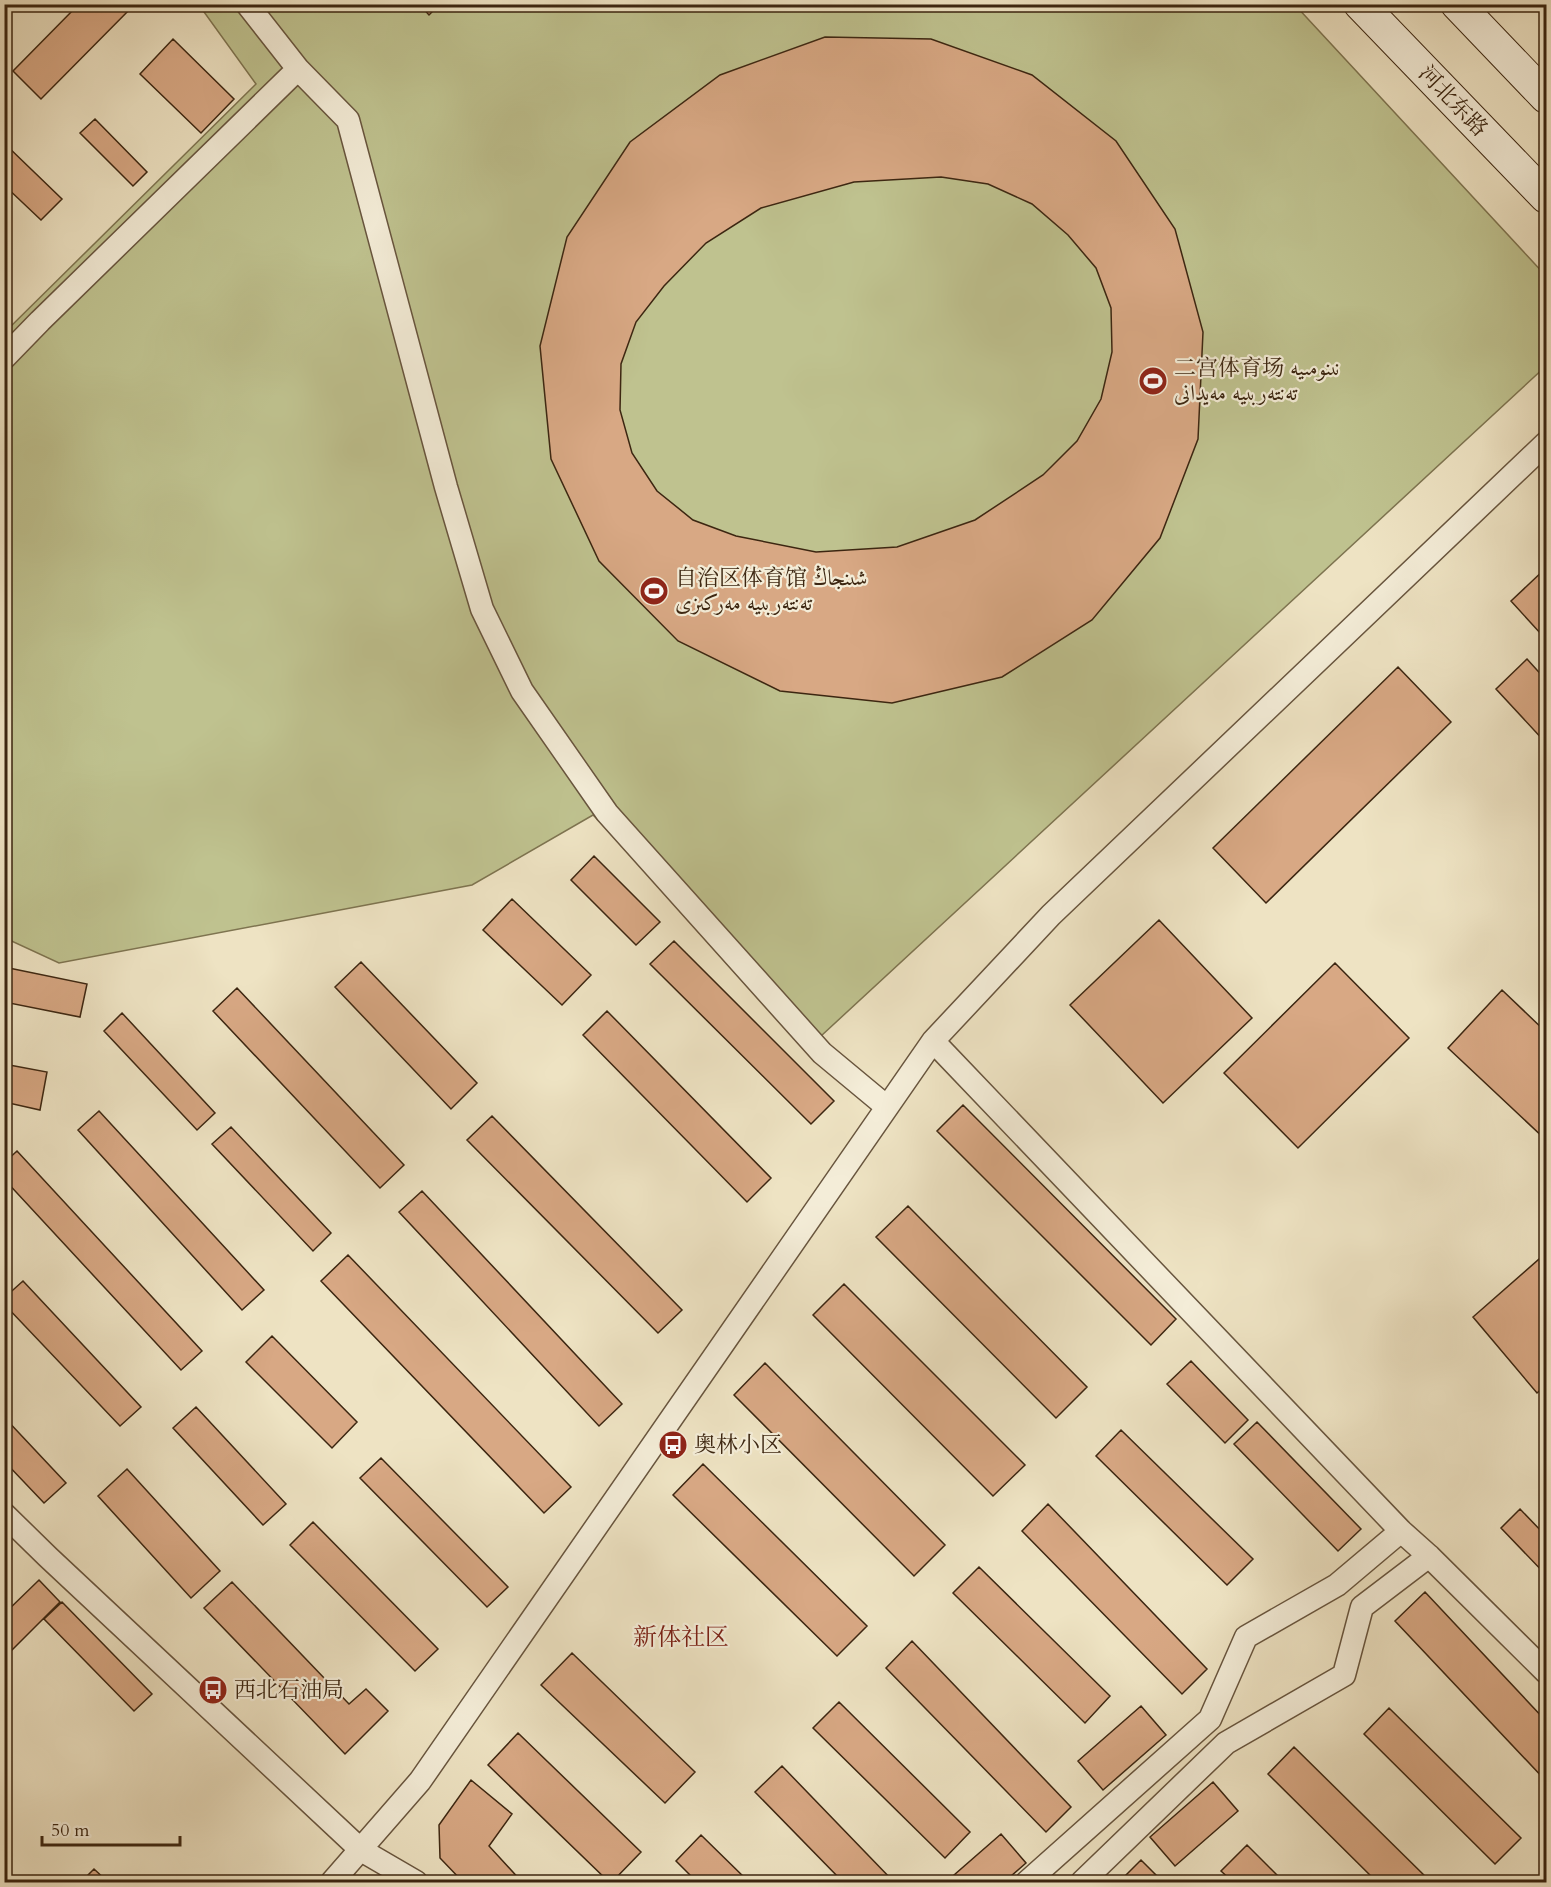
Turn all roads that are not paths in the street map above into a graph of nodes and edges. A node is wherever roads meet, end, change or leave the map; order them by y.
1 (247, 4) edge
2 (1360, 4) edge
3 (1457, 4) edge
4 (298, 69) junction
5 (1544, 90) edge
6 (1546, 197) edge
7 (4, 358) edge
8 (1546, 443) edge
9 (933, 1041) junction
10 (887, 1107) junction
11 (4, 1514) edge
12 (1401, 1531) junction
13 (1429, 1556) junction
14 (1546, 1672) edge
15 (361, 1850) junction
16 (332, 1882) edge
17 (416, 1882) edge
18 (1027, 1882) edge
19 (1082, 1882) edge

1 - 4 street
2 - 6 main road, 河北东路
3 - 5 main road
4 - 7 street
4 - 10 street
8 - 9 street
9 - 10 street
9 - 12 street
10 - 15 street
11 - 15 street
12 - 13 street
12 - 18 street
13 - 14 street
13 - 19 street
15 - 16 street
15 - 17 street

